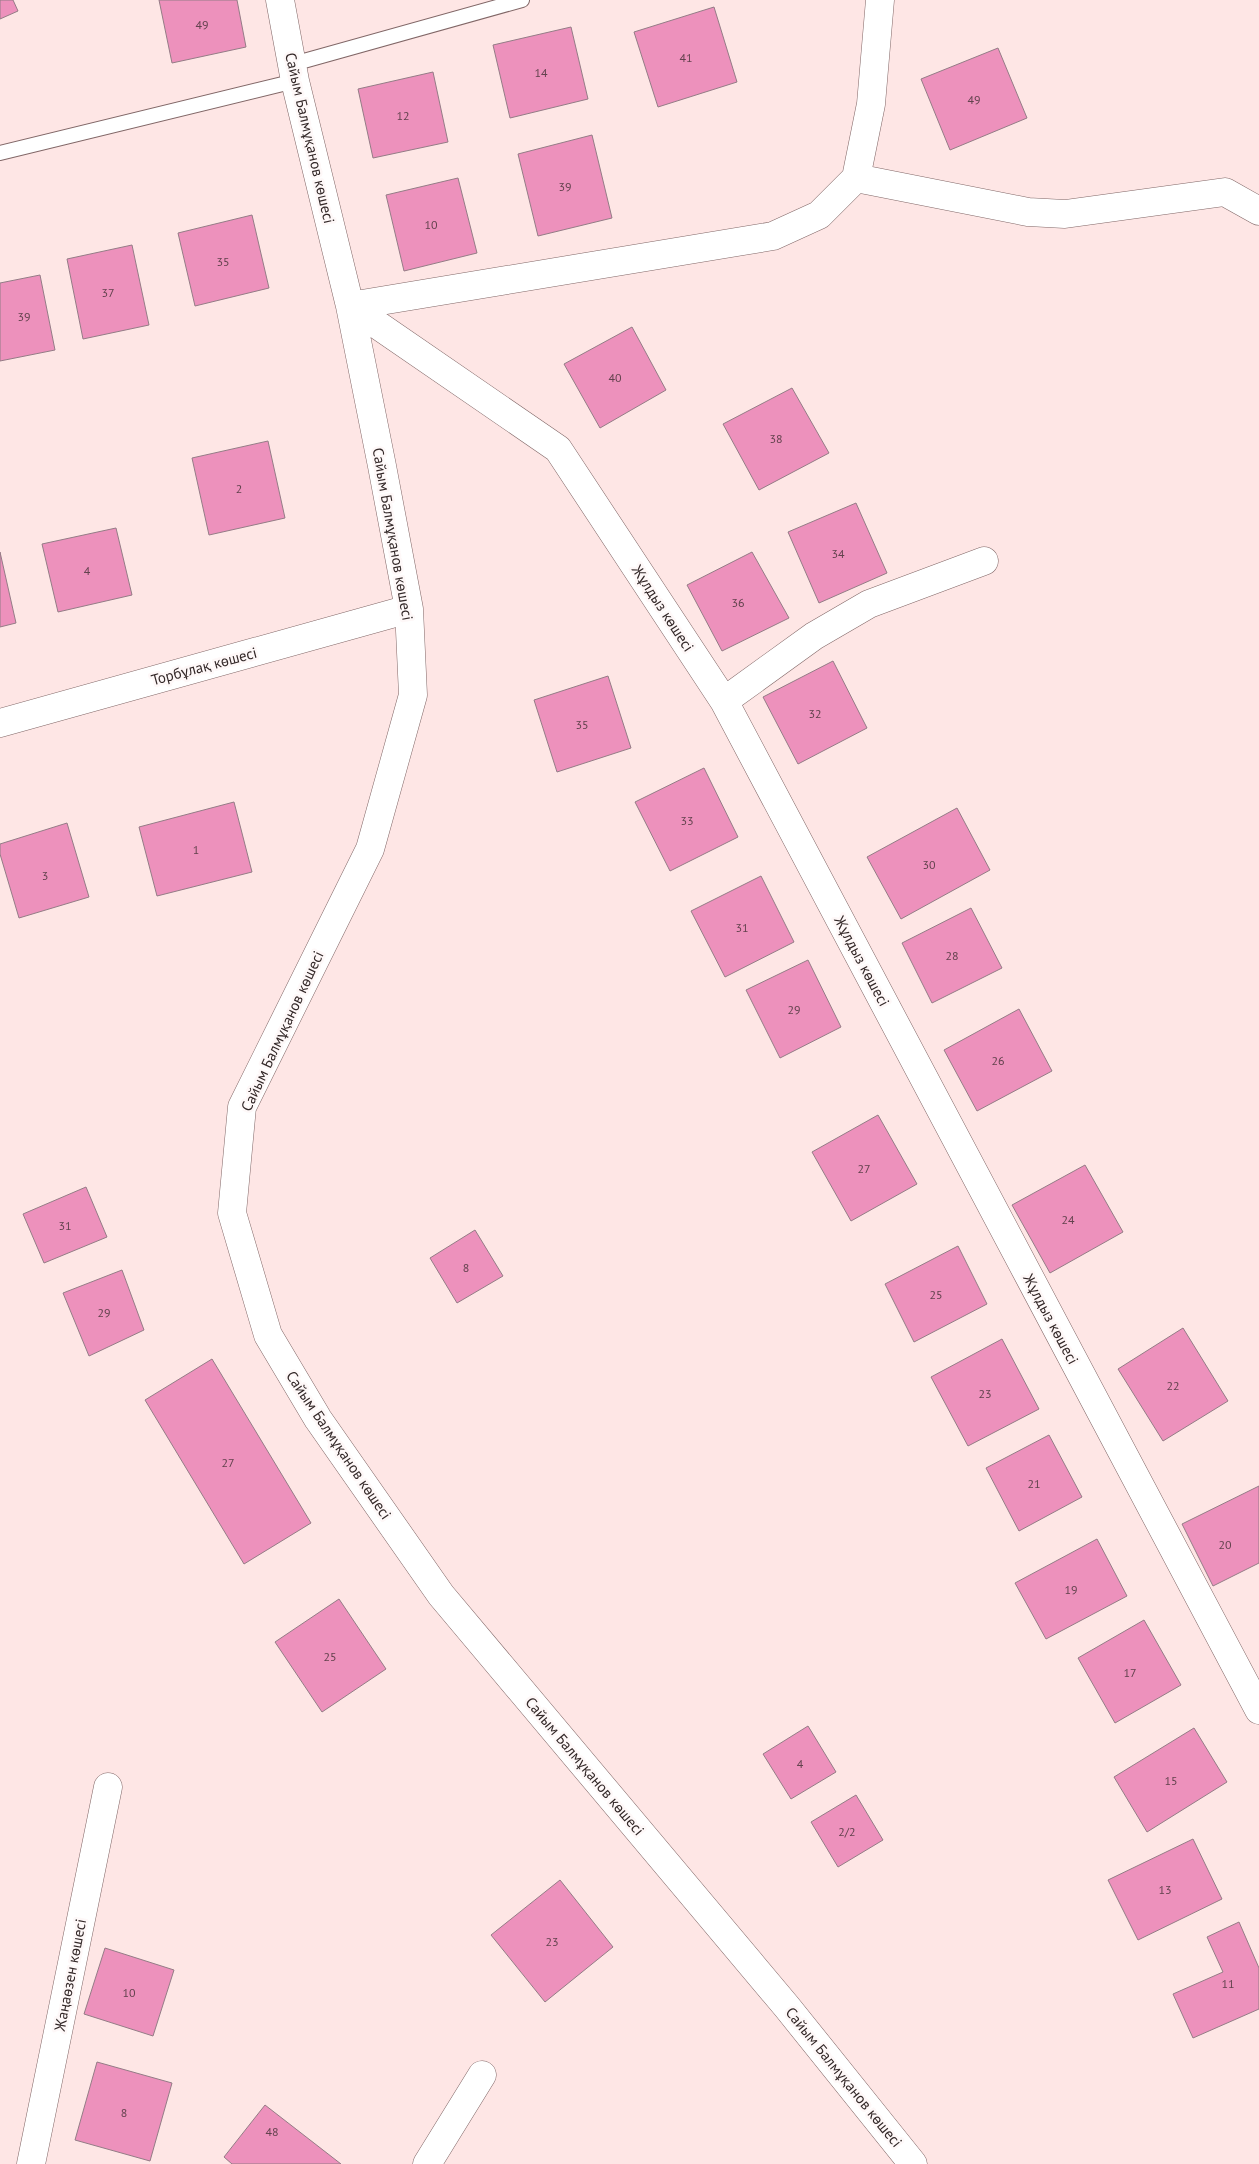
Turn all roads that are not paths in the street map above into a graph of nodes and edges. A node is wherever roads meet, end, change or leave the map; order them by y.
1 (280, 0) edge
2 (522, 0) edge
3 (880, 0) edge
4 (294, 72) junction
5 (0, 153) edge
6 (856, 178) junction
7 (1259, 210) edge
8 (350, 306) junction
9 (984, 561) dead end
10 (409, 609) junction
11 (724, 701) junction
12 (0, 722) edge
13 (1259, 1710) edge
14 (108, 1787) dead end
15 (482, 2075) dead end
16 (31, 2164) edge
17 (427, 2164) edge
18 (913, 2164) edge

1 - 4 street, Сайым Балмұқанов көшесі
2 - 4 lane
3 - 6 street
4 - 5 lane
4 - 8 street, Сайым Балмұқанов көшесі
6 - 7 street
6 - 8 street
8 - 10 street, Сайым Балмұқанов көшесі
8 - 11 street, Жұлдыз көшесі
9 - 11 street
10 - 12 street, Торбұлақ көшесі
10 - 18 street, Сайым Балмұқанов көшесі
11 - 13 street, Жұлдыз көшесі
14 - 16 street, Жаңаөзен көшесі
15 - 17 street

